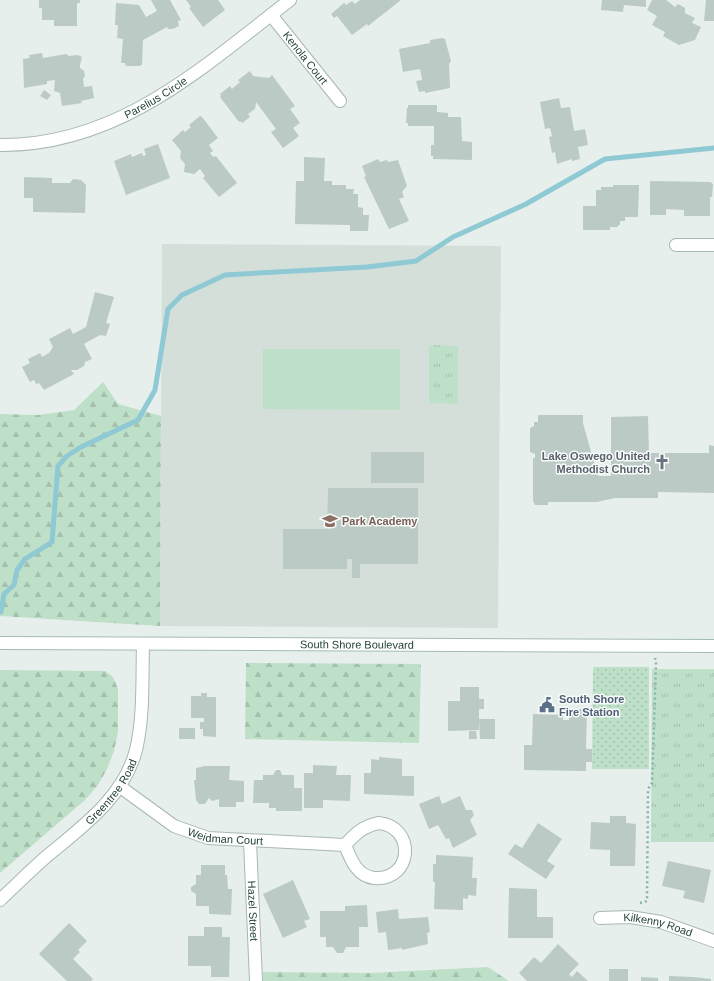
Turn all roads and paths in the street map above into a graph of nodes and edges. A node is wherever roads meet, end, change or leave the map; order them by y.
1 (290, 0) edge
2 (271, 15) junction
3 (340, 102) dead end
4 (0, 145) edge
5 (676, 245) dead end
6 (714, 245) edge
7 (0, 643) edge
8 (143, 644) junction
9 (651, 646) junction
10 (714, 646) edge
11 (119, 786) junction
12 (250, 841) junction
13 (345, 846) junction
14 (0, 900) edge
15 (633, 906) dead end
16 (600, 918) dead end
17 (714, 941) edge
18 (256, 981) edge

1 - 2 street, Parelius Circle
2 - 3 street, Kenola Court
2 - 4 street, Parelius Circle
5 - 6 street
7 - 8 street, South Shore Boulevard
8 - 9 street, South Shore Boulevard
8 - 11 street, Greentree Road
9 - 10 street, South Shore Boulevard
9 - 15 path
11 - 12 street, Weidman Court
11 - 14 street, Greentree Road
12 - 13 street, Weidman Court
12 - 18 street, Hazel Street
13 - 13 street
16 - 17 street, Kilkenny Road

